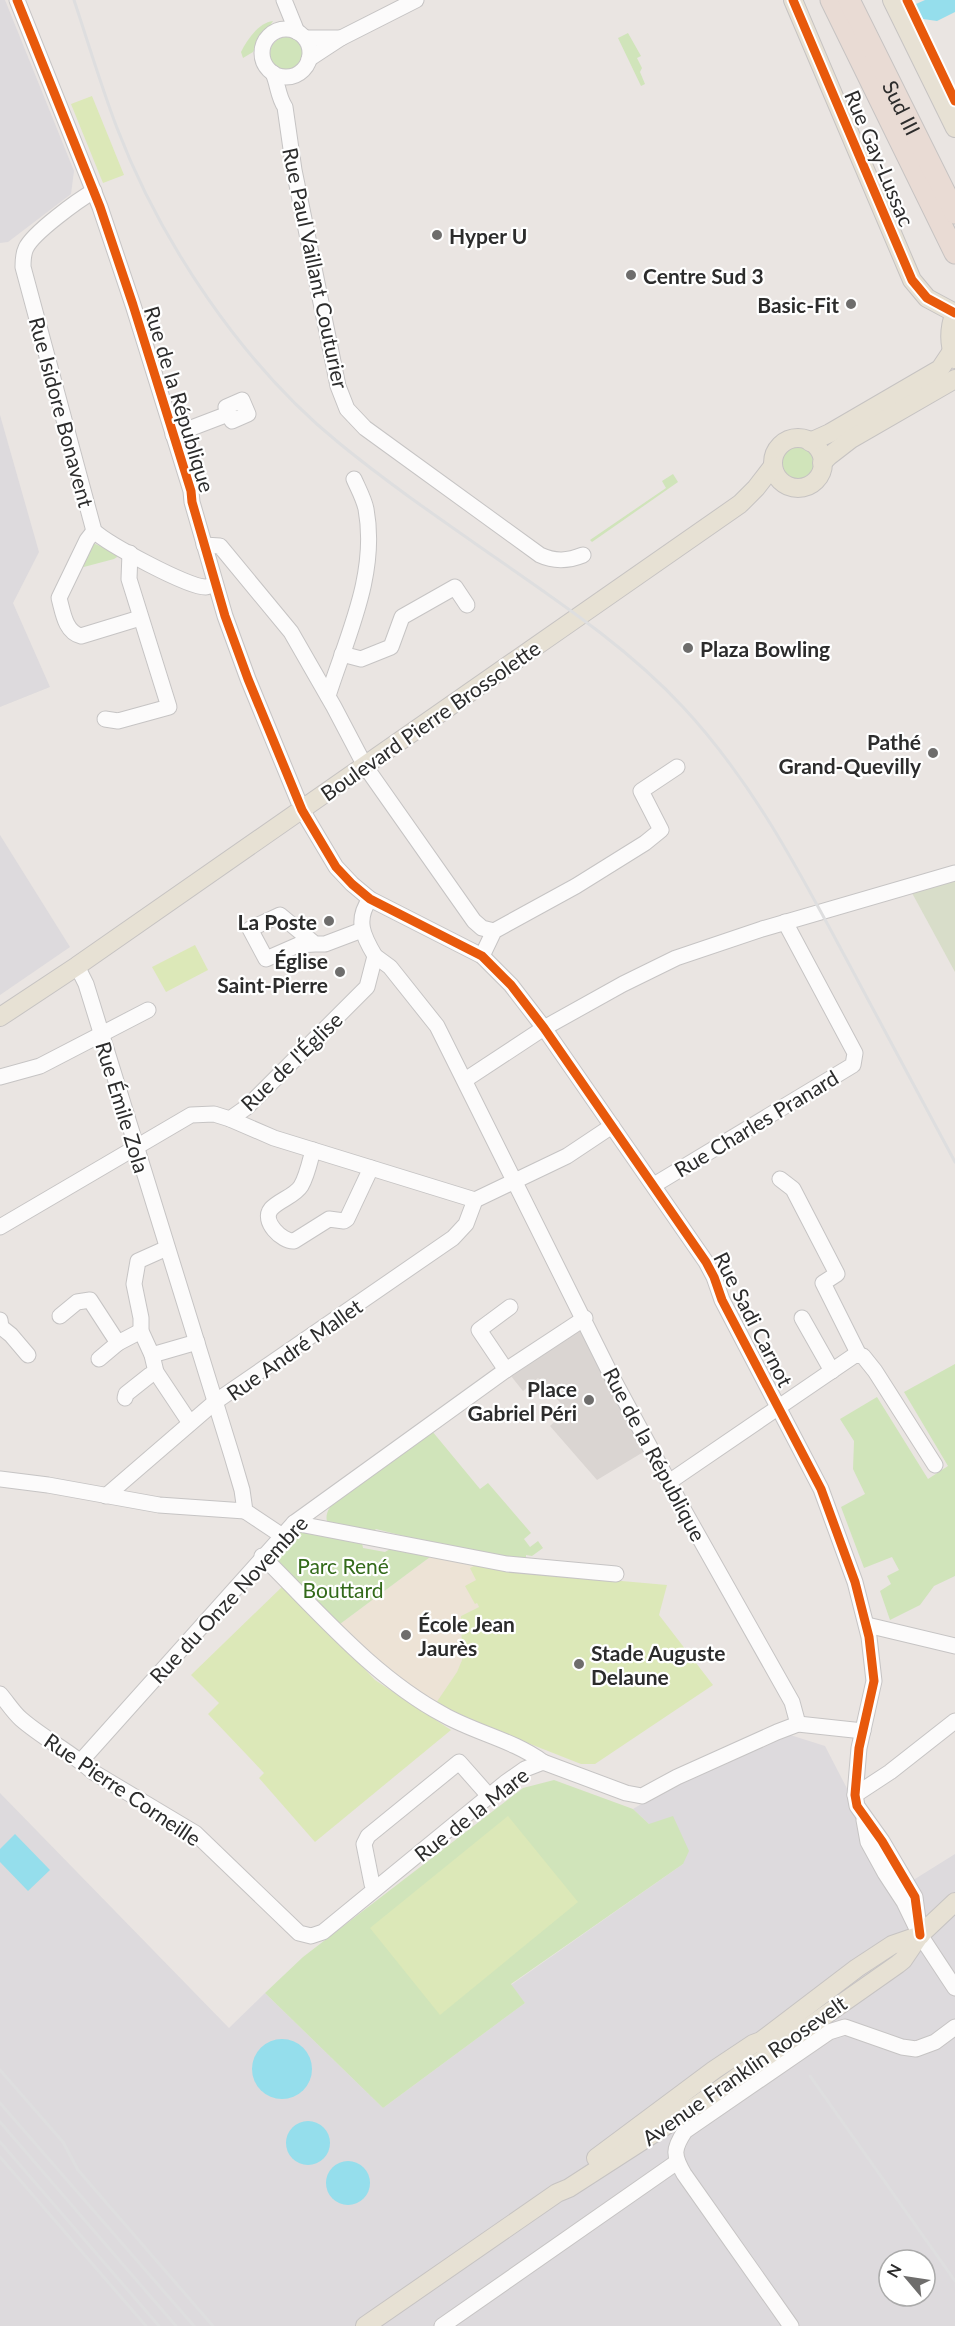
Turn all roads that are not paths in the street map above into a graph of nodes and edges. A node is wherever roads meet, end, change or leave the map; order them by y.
1 (17, 0) edge
2 (283, 0) edge
3 (416, 0) edge
4 (793, 0) edge
5 (831, 0) edge
6 (849, 0) edge
7 (892, 0) edge
8 (275, 32) junction
9 (301, 35) junction
10 (341, 38) junction
11 (309, 59) junction
12 (273, 73) junction
13 (296, 76) junction
14 (285, 107) junction
15 (955, 128) edge
16 (94, 191) junction
17 (955, 213) edge
18 (955, 253) edge
19 (955, 312) edge
20 (953, 355) edge
21 (955, 380) edge
22 (228, 414) dead end
23 (173, 435) junction
24 (810, 442) junction
25 (822, 463) junction
26 (773, 466) junction
27 (354, 479) dead end
28 (788, 486) junction
29 (740, 504) junction
30 (94, 531) junction
31 (204, 545) junction
32 (130, 554) junction
33 (583, 555) dead end
34 (215, 584) junction
35 (467, 605) dead end
36 (140, 618) junction
37 (342, 654) junction
38 (328, 696) junction
39 (105, 719) dead end
40 (365, 766) junction
41 (678, 767) dead end
42 (302, 810) junction
43 (955, 873) edge
44 (370, 899) junction
45 (785, 922) junction
46 (362, 930) junction
47 (494, 931) junction
48 (315, 944) dead end
49 (375, 956) junction
50 (482, 956) junction
51 (77, 966) junction
52 (148, 1010) dead end
53 (0, 1017) edge
54 (544, 1028) junction
55 (101, 1035) junction
56 (0, 1077) edge
57 (465, 1080) junction
58 (230, 1119) junction
59 (612, 1126) junction
60 (135, 1146) junction
61 (313, 1150) junction
62 (371, 1168) junction
63 (780, 1179) dead end
64 (514, 1182) junction
65 (654, 1185) junction
66 (475, 1200) junction
67 (0, 1227) edge
68 (167, 1248) junction
69 (510, 1307) dead end
70 (60, 1316) dead end
71 (585, 1318) junction
72 (802, 1318) dead end
73 (0, 1325) edge
74 (141, 1331) junction
75 (196, 1342) junction
76 (118, 1343) junction
77 (28, 1355) dead end
78 (152, 1355) junction
79 (859, 1355) junction
80 (99, 1359) dead end
81 (506, 1370) junction
82 (832, 1371) junction
83 (156, 1372) junction
84 (125, 1398) dead end
85 (216, 1402) junction
86 (779, 1407) junction
87 (190, 1424) junction
88 (935, 1465) dead end
89 (0, 1479) edge
90 (669, 1482) junction
91 (106, 1496) junction
92 (245, 1511) junction
93 (294, 1523) junction
94 (281, 1535) junction
95 (262, 1556) junction
96 (616, 1574) dead end
97 (867, 1625) junction
98 (955, 1646) edge
99 (0, 1694) edge
100 (955, 1721) edge
101 (798, 1724) junction
102 (863, 1731) junction
103 (81, 1761) junction
104 (543, 1762) junction
105 (855, 1795) junction
106 (489, 1796) junction
107 (375, 1889) junction
108 (955, 1902) edge
109 (955, 1919) edge
110 (299, 1933) joint
111 (920, 1935) junction
112 (955, 1988) edge
113 (955, 2028) edge
114 (677, 2162) junction
115 (365, 2326) edge
116 (442, 2326) edge
117 (791, 2326) edge

1 - 16 street, Rue de la République
2 - 8 street
2 - 9 street
3 - 10 street
4 - 19 main road, Rue Gay-Lussac
5 - 18 highway, Sud III
6 - 17 highway, Sud III
7 - 15 main road
8 - 9 street
8 - 12 street
9 - 10 street
9 - 11 street
10 - 11 street
11 - 13 street
12 - 13 street
12 - 14 street, Rue Paul Vaillant Couturier
13 - 14 street, Rue Paul Vaillant Couturier
14 - 33 street, Rue Paul Vaillant Couturier
16 - 23 street, Rue de la République
16 - 30 street, Rue Isidore Bonavent
19 - 20 main road
20 - 24 main road
21 - 25 main road
22 - 23 street
23 - 31 street, Rue de la République
24 - 25 main road
24 - 26 main road
25 - 28 main road
26 - 28 main road
26 - 29 main road, Boulevard Pierre Brossolette
27 - 37 street
28 - 29 main road, Boulevard Pierre Brossolette
29 - 40 main road, Boulevard Pierre Brossolette
30 - 32 street, Rue Isidore Bonavent
30 - 36 street
31 - 34 street, Rue de la République
31 - 38 street
32 - 34 street, Rue Isidore Bonavent
32 - 36 street
34 - 42 street, Rue de la République
35 - 37 street
36 - 39 street
37 - 38 street
38 - 40 street
40 - 42 main road, Boulevard Pierre Brossolette
40 - 47 street
41 - 47 street
42 - 44 street, Rue Sadi Carnot
42 - 51 main road, Boulevard Pierre Brossolette
43 - 45 street
44 - 46 street
44 - 50 street, Rue Sadi Carnot
45 - 54 street
45 - 65 street, Rue Charles Pranard
46 - 48 street
46 - 49 street
47 - 50 street
49 - 57 street, Rue de la République
49 - 58 street, Rue de l'Église
50 - 54 street, Rue Sadi Carnot
51 - 53 main road, Boulevard Pierre Brossolette
51 - 55 street, Rue Émile Zola
52 - 55 street
54 - 57 street
54 - 59 street, Rue Sadi Carnot
55 - 56 street
55 - 60 street, Rue Émile Zola
57 - 64 street, Rue de la République
58 - 60 street, Rue de l'Église
58 - 61 street
59 - 64 street
59 - 65 street, Rue Sadi Carnot
60 - 67 street, Rue de l'Église
60 - 68 street, Rue Émile Zola
61 - 62 street
61 - 62 street
62 - 66 street
63 - 79 street
64 - 66 street
64 - 71 street, Rue de la République
65 - 86 street, Rue Sadi Carnot
66 - 85 street, Rue André Mallet
68 - 74 street
68 - 75 street, Rue Émile Zola
69 - 81 street
70 - 76 street
71 - 81 street, Rue du Onze Novembre
71 - 90 street, Rue de la République
72 - 82 street, Rue Sadi Carnot
73 - 77 street
74 - 76 street
74 - 78 street
75 - 78 street
75 - 85 street, Rue Émile Zola
76 - 80 street
78 - 83 street
79 - 82 street, Rue Sadi Carnot
79 - 88 street
81 - 93 street, Rue du Onze Novembre
82 - 86 street, Rue Sadi Carnot
83 - 84 street
83 - 87 street
85 - 87 street, Rue André Mallet
85 - 92 street, Rue Émile Zola
86 - 90 street
86 - 97 street, Rue Sadi Carnot
87 - 91 street, Rue André Mallet
89 - 91 street
90 - 101 street, Rue de la République
91 - 92 street
92 - 94 street
93 - 94 street, Rue du Onze Novembre
93 - 96 street
94 - 95 street, Rue du Onze Novembre
95 - 103 street, Rue du Onze Novembre
95 - 104 street
97 - 98 street
97 - 102 street, Rue Sadi Carnot
99 - 103 street, Rue Pierre Corneille
100 - 105 street
101 - 102 street, Rue de la Mare
101 - 104 street, Rue de la Mare
102 - 105 street, Rue Sadi Carnot
103 - 110 street, Rue Pierre Corneille
104 - 106 street, Rue de la Mare
105 - 111 street, Rue Sadi Carnot
106 - 107 street, Rue de la Mare
106 - 107 street
107 - 110 street, Rue de la Mare
108 - 111 main road, Avenue Franklin Roosevelt
109 - 111 main road
111 - 112 street
111 - 115 main road, Avenue Franklin Roosevelt
113 - 114 street
114 - 116 street
114 - 117 street

